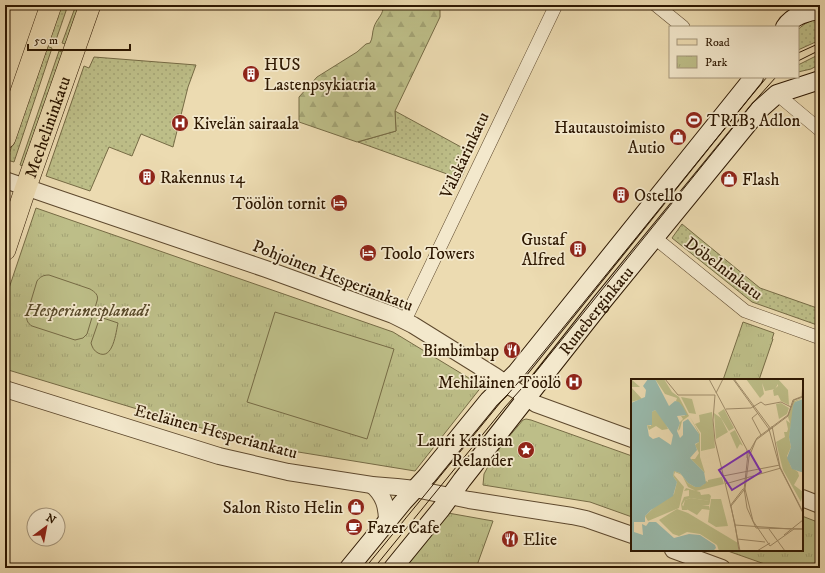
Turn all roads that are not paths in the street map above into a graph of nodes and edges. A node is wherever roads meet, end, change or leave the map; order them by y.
1 (50, 5) edge
2 (90, 5) edge
3 (556, 5) edge
4 (656, 5) edge
5 (793, 5) edge
6 (820, 10) edge
7 (786, 25) edge
8 (682, 26) edge
9 (753, 78) edge
10 (758, 78) edge
11 (820, 80) edge
12 (777, 94) junction
13 (820, 130) edge
14 (5, 138) edge
15 (5, 180) edge
16 (26, 187) junction
17 (654, 238) junction
18 (5, 250) edge
19 (405, 320) junction
20 (820, 338) edge
21 (505, 384) junction
22 (5, 389) edge
23 (526, 398) junction
24 (631, 439) edge
25 (372, 485) junction
26 (415, 489) junction
27 (450, 496) junction
28 (803, 498) edge
29 (820, 503) edge
30 (387, 522) junction
31 (631, 535) edge
32 (676, 551) edge
33 (349, 568) edge
34 (393, 568) edge
35 (722, 568) edge

1 - 14 main road
2 - 16 main road, Mechelininkatu
3 - 19 street, Välskärinkatu
4 - 8 street
5 - 7 main road
6 - 7 main road
9 - 21 main road, Runeberginkatu
10 - 12 main road
11 - 12 main road, Runeberginkatu
12 - 13 street
12 - 17 main road, Runeberginkatu
15 - 16 street, Pohjoinen Hesperiankatu
16 - 18 main road, Mechelininkatu
16 - 19 street, Pohjoinen Hesperiankatu
17 - 20 street, Döbelninkatu
17 - 23 main road, Runeberginkatu
19 - 21 street, Pohjoinen Hesperiankatu
21 - 23 street, Pohjoinen Hesperiankatu
21 - 26 main road, Runeberginkatu
22 - 25 street, Eteläinen Hesperiankatu
23 - 24 street, Pohjoinen Hesperiankatu
23 - 27 main road, Runeberginkatu
25 - 26 street, Eteläinen Hesperiankatu
25 - 30 street
26 - 27 street, Eteläinen Hesperiankatu
26 - 30 main road, Runeberginkatu
27 - 31 street, Eteläinen Hesperiankatu
27 - 34 main road, Runeberginkatu
28 - 29 street
30 - 33 main road, Runeberginkatu
32 - 35 street

